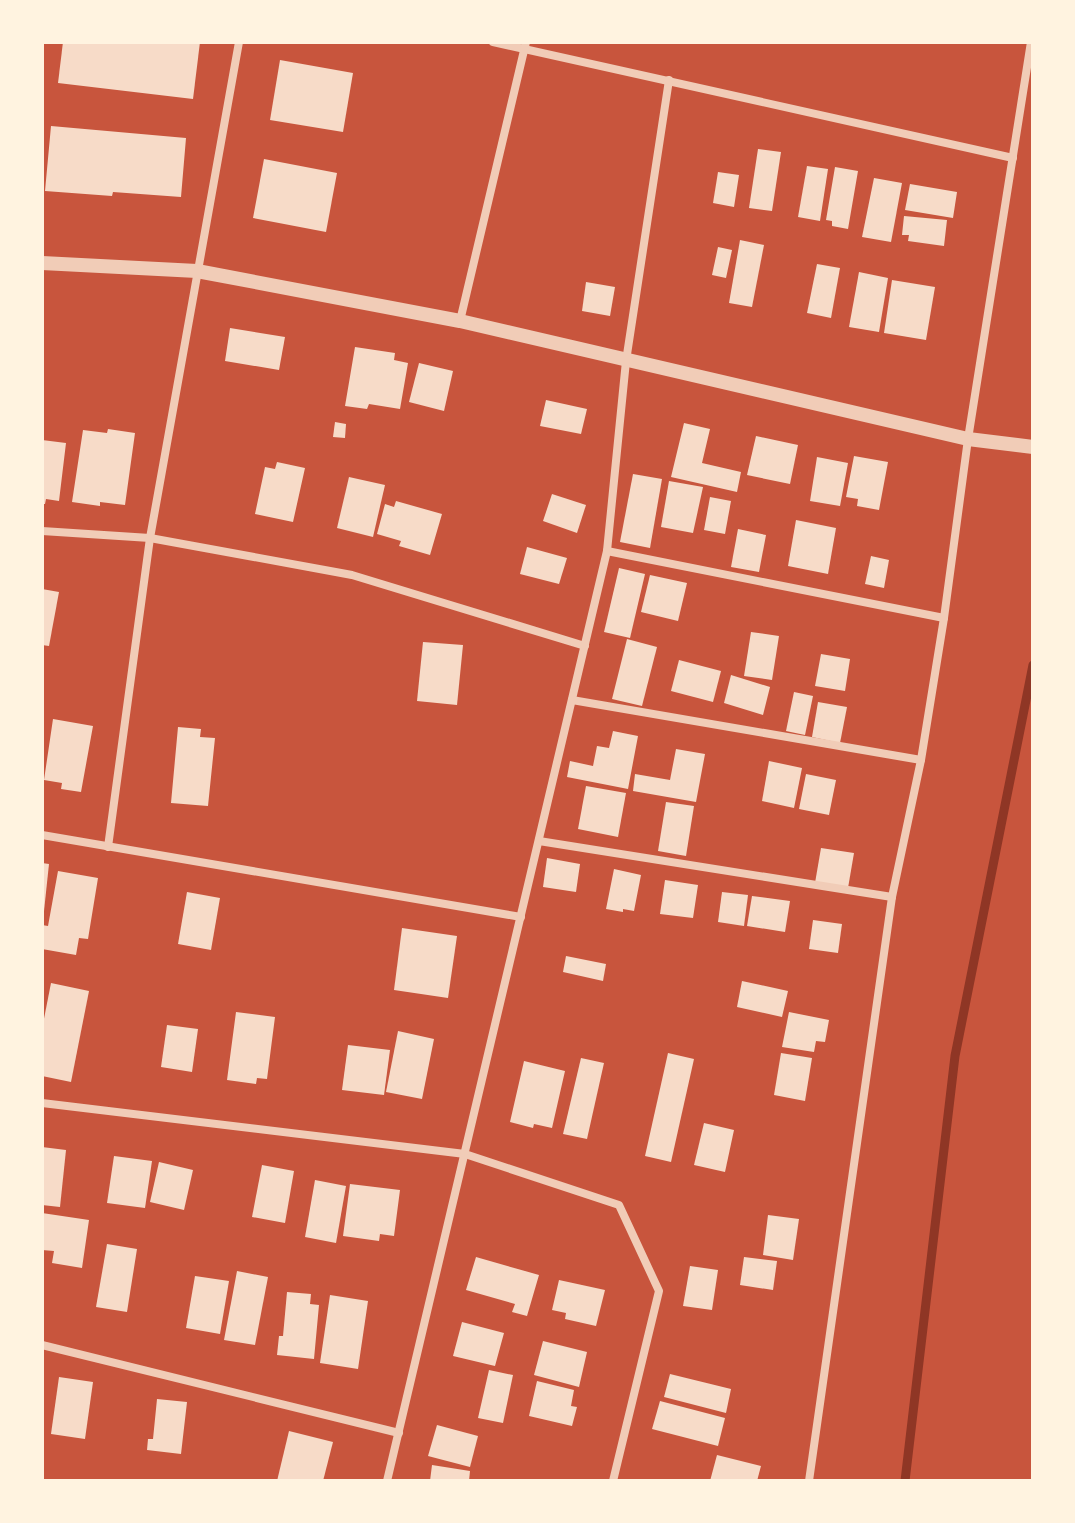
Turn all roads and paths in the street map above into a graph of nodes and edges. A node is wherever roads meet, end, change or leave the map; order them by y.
1 (239, 42) edge
2 (493, 42) edge
3 (1031, 42) edge
4 (526, 45) edge
5 (669, 80) junction
6 (1013, 158) junction
7 (42, 263) edge
8 (197, 271) junction
9 (460, 321) junction
10 (626, 361) junction
11 (968, 439) junction
12 (1033, 447) edge
13 (42, 531) edge
14 (150, 538) junction
15 (607, 551) junction
16 (944, 618) junction
17 (585, 646) junction
18 (572, 700) junction
19 (921, 760) junction
20 (42, 835) edge
21 (539, 841) junction
22 (108, 847) junction
23 (892, 897) junction
24 (521, 917) junction
25 (42, 1103) edge
26 (465, 1154) junction
27 (42, 1345) edge
28 (399, 1433) junction
29 (387, 1481) edge
30 (613, 1481) edge
31 (809, 1481) edge

1 - 8 street
2 - 4 street
3 - 6 street
4 - 5 street
4 - 9 street
5 - 6 street
5 - 10 street
6 - 11 street
7 - 8 street
8 - 9 street
8 - 14 street
9 - 10 street
10 - 11 street
10 - 15 street
11 - 12 street
11 - 16 street
13 - 14 street
14 - 17 street
14 - 22 street
15 - 16 street
15 - 17 street
16 - 19 street
17 - 18 street
18 - 19 street
18 - 21 street
19 - 23 street
20 - 22 street
21 - 23 street
21 - 24 street
22 - 24 street
23 - 31 street
24 - 26 street
25 - 26 street
26 - 28 street
26 - 30 street
27 - 28 street
28 - 29 street

